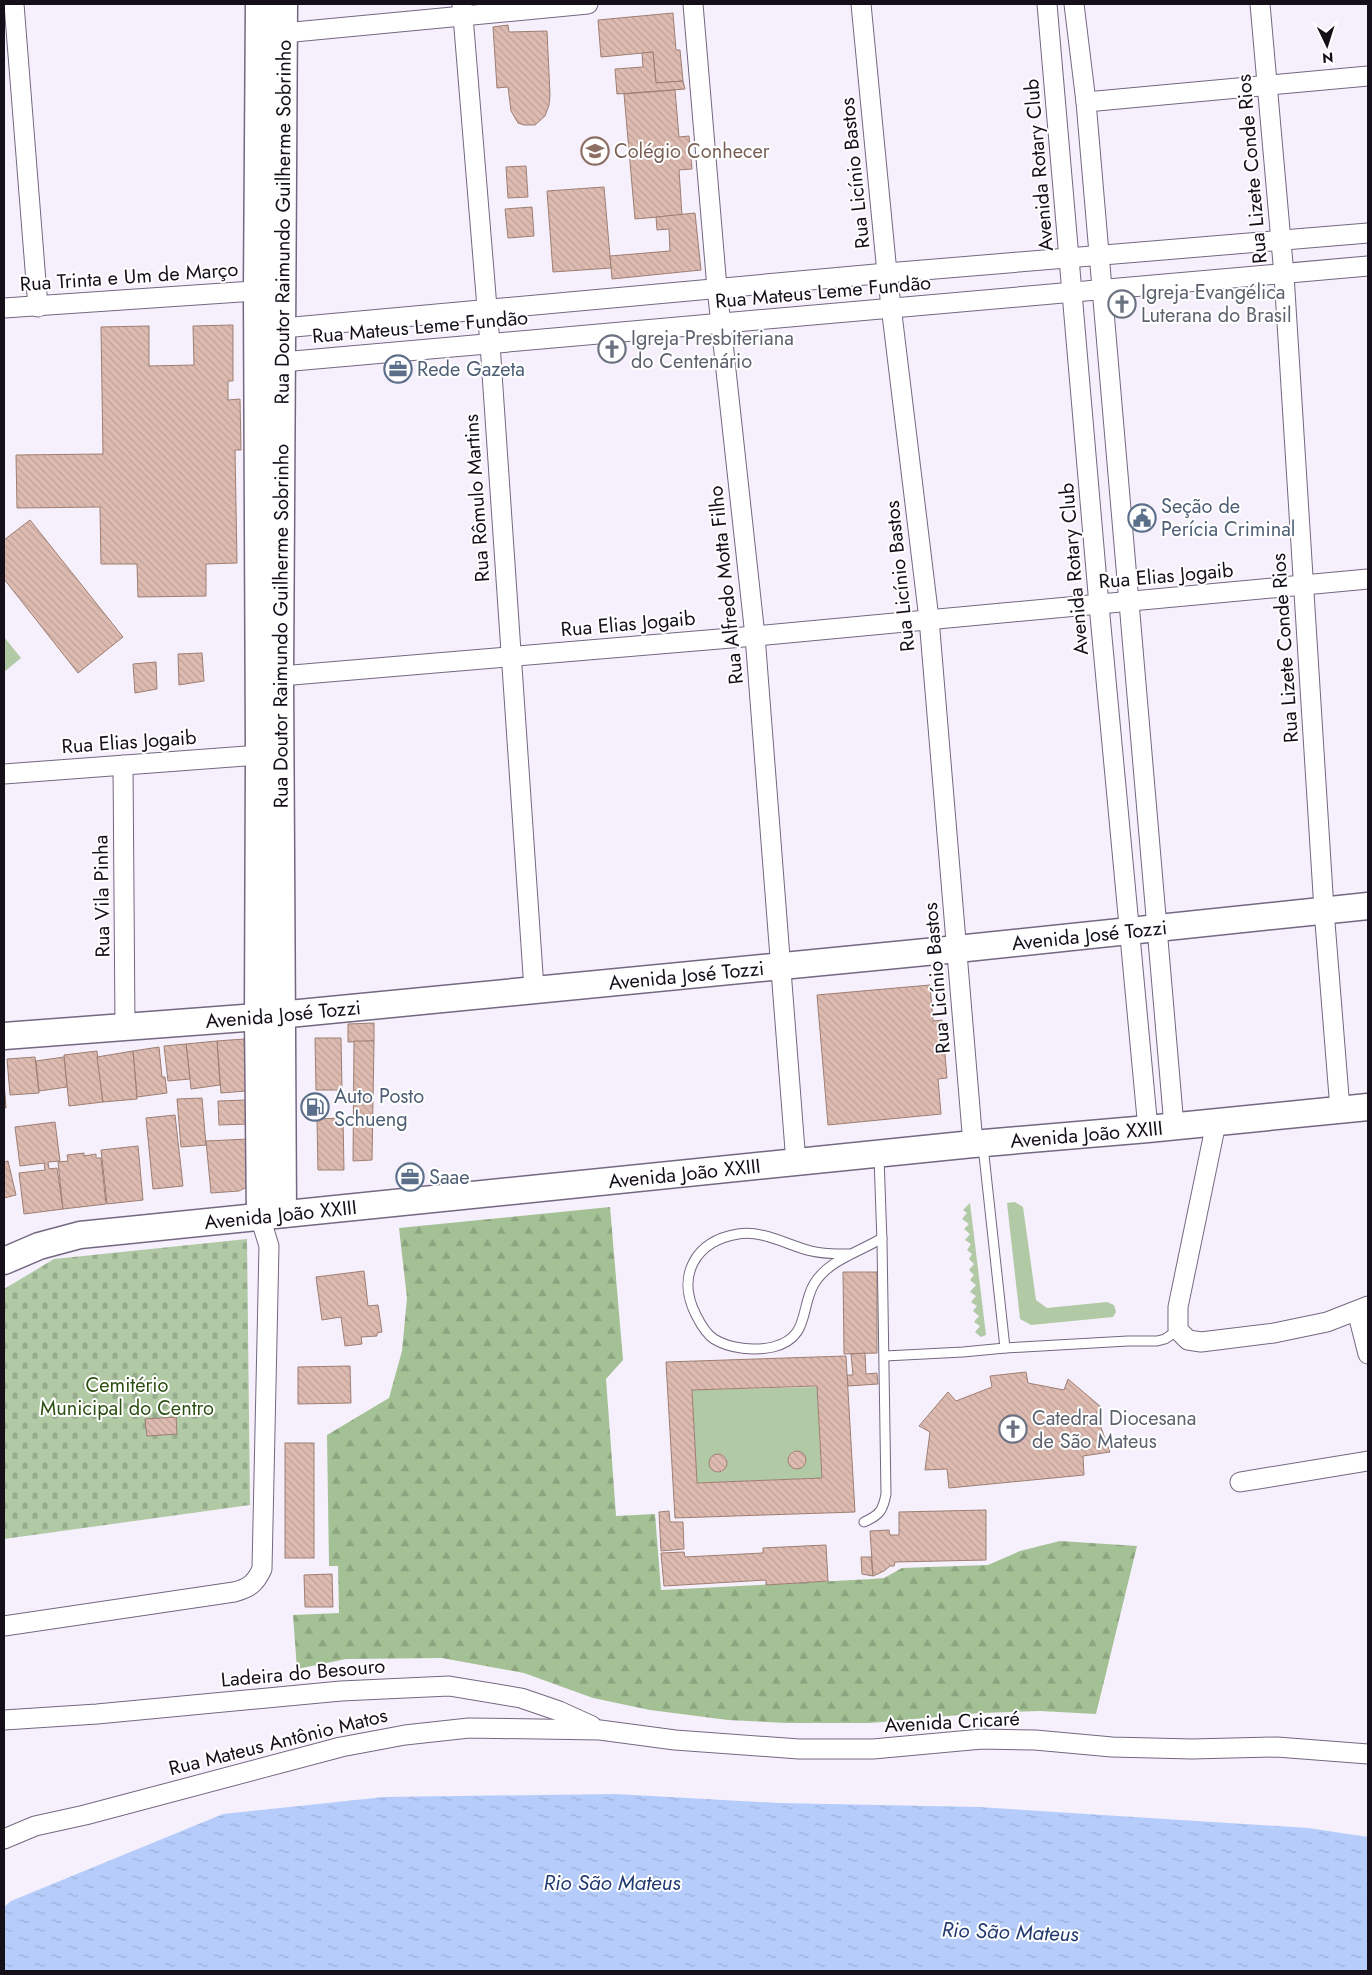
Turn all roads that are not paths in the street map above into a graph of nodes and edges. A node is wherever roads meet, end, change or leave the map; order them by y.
1 (14, 4) edge
2 (588, 4) edge
3 (693, 4) edge
4 (861, 4) edge
5 (1047, 4) edge
6 (1074, 4) edge
7 (1260, 4) edge
8 (277, 5) edge
9 (462, 10) edge
10 (272, 34) junction
11 (1368, 76) edge
12 (1268, 85) junction
13 (1086, 102) junction
14 (1368, 233) edge
15 (1281, 241) junction
16 (1099, 256) junction
17 (1069, 258) junction
18 (1368, 266) edge
19 (887, 273) junction
20 (1284, 274) junction
21 (718, 288) junction
22 (284, 289) junction
23 (1102, 290) junction
24 (256, 291) junction
25 (1072, 293) junction
26 (38, 307) junction
27 (4, 308) edge
28 (891, 308) junction
29 (486, 310) junction
30 (721, 323) junction
31 (283, 328) junction
32 (490, 344) junction
33 (282, 362) junction
34 (1368, 579) edge
35 (1304, 586) junction
36 (1129, 602) junction
37 (1099, 605) junction
38 (929, 619) junction
39 (754, 636) junction
40 (510, 657) junction
41 (269, 677) junction
42 (1141, 743) junction
43 (1112, 747) junction
44 (270, 754) junction
45 (123, 764) junction
46 (4, 774) edge
47 (1368, 906) edge
48 (1324, 910) junction
49 (1157, 928) junction
50 (1129, 930) junction
51 (958, 949) junction
52 (781, 964) junction
53 (534, 989) junction
54 (270, 1016) junction
55 (125, 1026) junction
56 (4, 1036) edge
57 (1368, 1107) edge
58 (1340, 1110) junction
59 (1216, 1123) junction
60 (1174, 1126) junction
61 (1148, 1129) junction
62 (978, 1143) junction
63 (879, 1154) junction
64 (796, 1163) junction
65 (271, 1215) junction
66 (882, 1238) junction
67 (849, 1254) junction
68 (4, 1261) edge
69 (1362, 1309) edge
70 (1178, 1330) junction
71 (1005, 1348) junction
72 (1368, 1354) edge
73 (885, 1356) junction
74 (1368, 1461) edge
75 (1240, 1482) dead end
76 (864, 1522) dead end
77 (4, 1626) edge
78 (4, 1720) edge
79 (600, 1730) junction
80 (1368, 1754) edge
81 (4, 1839) edge

1 - 26 street
2 - 9 street
3 - 21 street, Rua Alfredo Motta Filho
4 - 19 street, Rua Licínio Bastos
5 - 17 street, Avenida Rotary Club
6 - 13 street
7 - 12 street, Rua Lizete Conde Rios
8 - 10 street, Rua Doutor Raimundo Guilherme Sobrinho
9 - 10 street
9 - 29 street, Rua Rômulo Martins
10 - 22 street, Rua Doutor Raimundo Guilherme Sobrinho
10 - 24 street, Rua Doutor Raimundo Guilherme Sobrinho
11 - 12 street
12 - 13 street
12 - 15 street, Rua Lizete Conde Rios
13 - 16 street
14 - 15 street, Rua Mateus Leme Fundão
15 - 16 street, Rua Mateus Leme Fundão
15 - 20 street, Rua Lizete Conde Rios
16 - 17 street, Rua Mateus Leme Fundão
16 - 23 street
17 - 19 street, Rua Mateus Leme Fundão
17 - 25 street, Avenida Rotary Club
18 - 20 street, Rua Mateus Leme Fundão
19 - 21 street, Rua Mateus Leme Fundão
19 - 28 street, Rua Licínio Bastos
20 - 23 street, Rua Mateus Leme Fundão
20 - 35 street, Rua Lizete Conde Rios
21 - 29 street, Rua Mateus Leme Fundão
21 - 30 street, Rua Alfredo Motta Filho
22 - 24 street, Rua Trinta e Um de Março
22 - 31 street, Rua Doutor Raimundo Guilherme Sobrinho
23 - 25 street, Rua Mateus Leme Fundão
23 - 36 street
24 - 26 street, Rua Trinta e Um de Março
24 - 41 street, Rua Doutor Raimundo Guilherme Sobrinho
25 - 28 street, Rua Mateus Leme Fundão
25 - 37 street, Avenida Rotary Club
26 - 27 street, Rua Trinta e Um de Março
28 - 30 street, Rua Mateus Leme Fundão
28 - 38 street, Rua Licínio Bastos
29 - 31 street, Rua Mateus Leme Fundão
29 - 32 street, Rua Rômulo Martins
30 - 32 street, Rua Mateus Leme Fundão
30 - 39 street, Rua Alfredo Motta Filho
31 - 33 street, Rua Doutor Raimundo Guilherme Sobrinho
32 - 33 street, Rua Mateus Leme Fundão
32 - 40 street, Rua Rômulo Martins
33 - 41 street, Rua Doutor Raimundo Guilherme Sobrinho
34 - 35 street, Rua Elias Jogaib
35 - 36 street, Rua Elias Jogaib
35 - 48 street, Rua Lizete Conde Rios
36 - 37 street, Rua Elias Jogaib
36 - 42 street
37 - 38 street, Rua Elias Jogaib
37 - 43 street, Avenida Rotary Club
38 - 39 street, Rua Elias Jogaib
38 - 51 street, Rua Licínio Bastos
39 - 40 street, Rua Elias Jogaib
39 - 52 street, Rua Alfredo Motta Filho
40 - 41 street, Rua Elias Jogaib
40 - 53 street, Rua Rômulo Martins
41 - 44 street, Rua Doutor Raimundo Guilherme Sobrinho
42 - 43 street
42 - 49 street
43 - 50 street, Avenida Rotary Club
44 - 45 street, Rua Elias Jogaib
44 - 54 street, Rua Doutor Raimundo Guilherme Sobrinho
45 - 46 street, Rua Elias Jogaib
45 - 55 street, Rua Vila Pinha
47 - 48 street, Avenida José Tozzi
48 - 49 street, Avenida José Tozzi
48 - 58 street, Rua Lizete Conde Rios
49 - 50 street, Avenida José Tozzi
49 - 60 street
50 - 51 street, Avenida José Tozzi
50 - 61 street, Avenida Rotary Club
51 - 52 street, Avenida José Tozzi
51 - 62 street, Rua Licínio Bastos
52 - 53 street, Avenida José Tozzi
52 - 64 street, Rua Alfredo Motta Filho
53 - 54 street, Avenida José Tozzi
54 - 55 street, Avenida José Tozzi
54 - 65 street, Rua Doutor Raimundo Guilherme Sobrinho
55 - 56 street, Avenida José Tozzi
57 - 58 street, Avenida João XXIII
58 - 59 street, Avenida João XXIII
59 - 60 street, Avenida João XXIII
59 - 70 street
60 - 61 street, Avenida João XXIII
61 - 62 street, Avenida João XXIII
62 - 63 street, Avenida João XXIII
62 - 71 lane
63 - 64 street, Avenida João XXIII
63 - 66 lane
64 - 65 street, Avenida João XXIII
65 - 68 street, Avenida João XXIII
65 - 77 street, Rua Doutor Raimundo Guilherme Sobrinho
66 - 67 lane
66 - 73 lane
67 - 67 lane
69 - 70 street
69 - 72 street
70 - 71 lane
71 - 73 lane
73 - 76 lane
74 - 75 street
78 - 79 street, Ladeira do Besouro
79 - 80 street, Avenida Cricaré
79 - 81 street, Rua Mateus Antônio Matos

